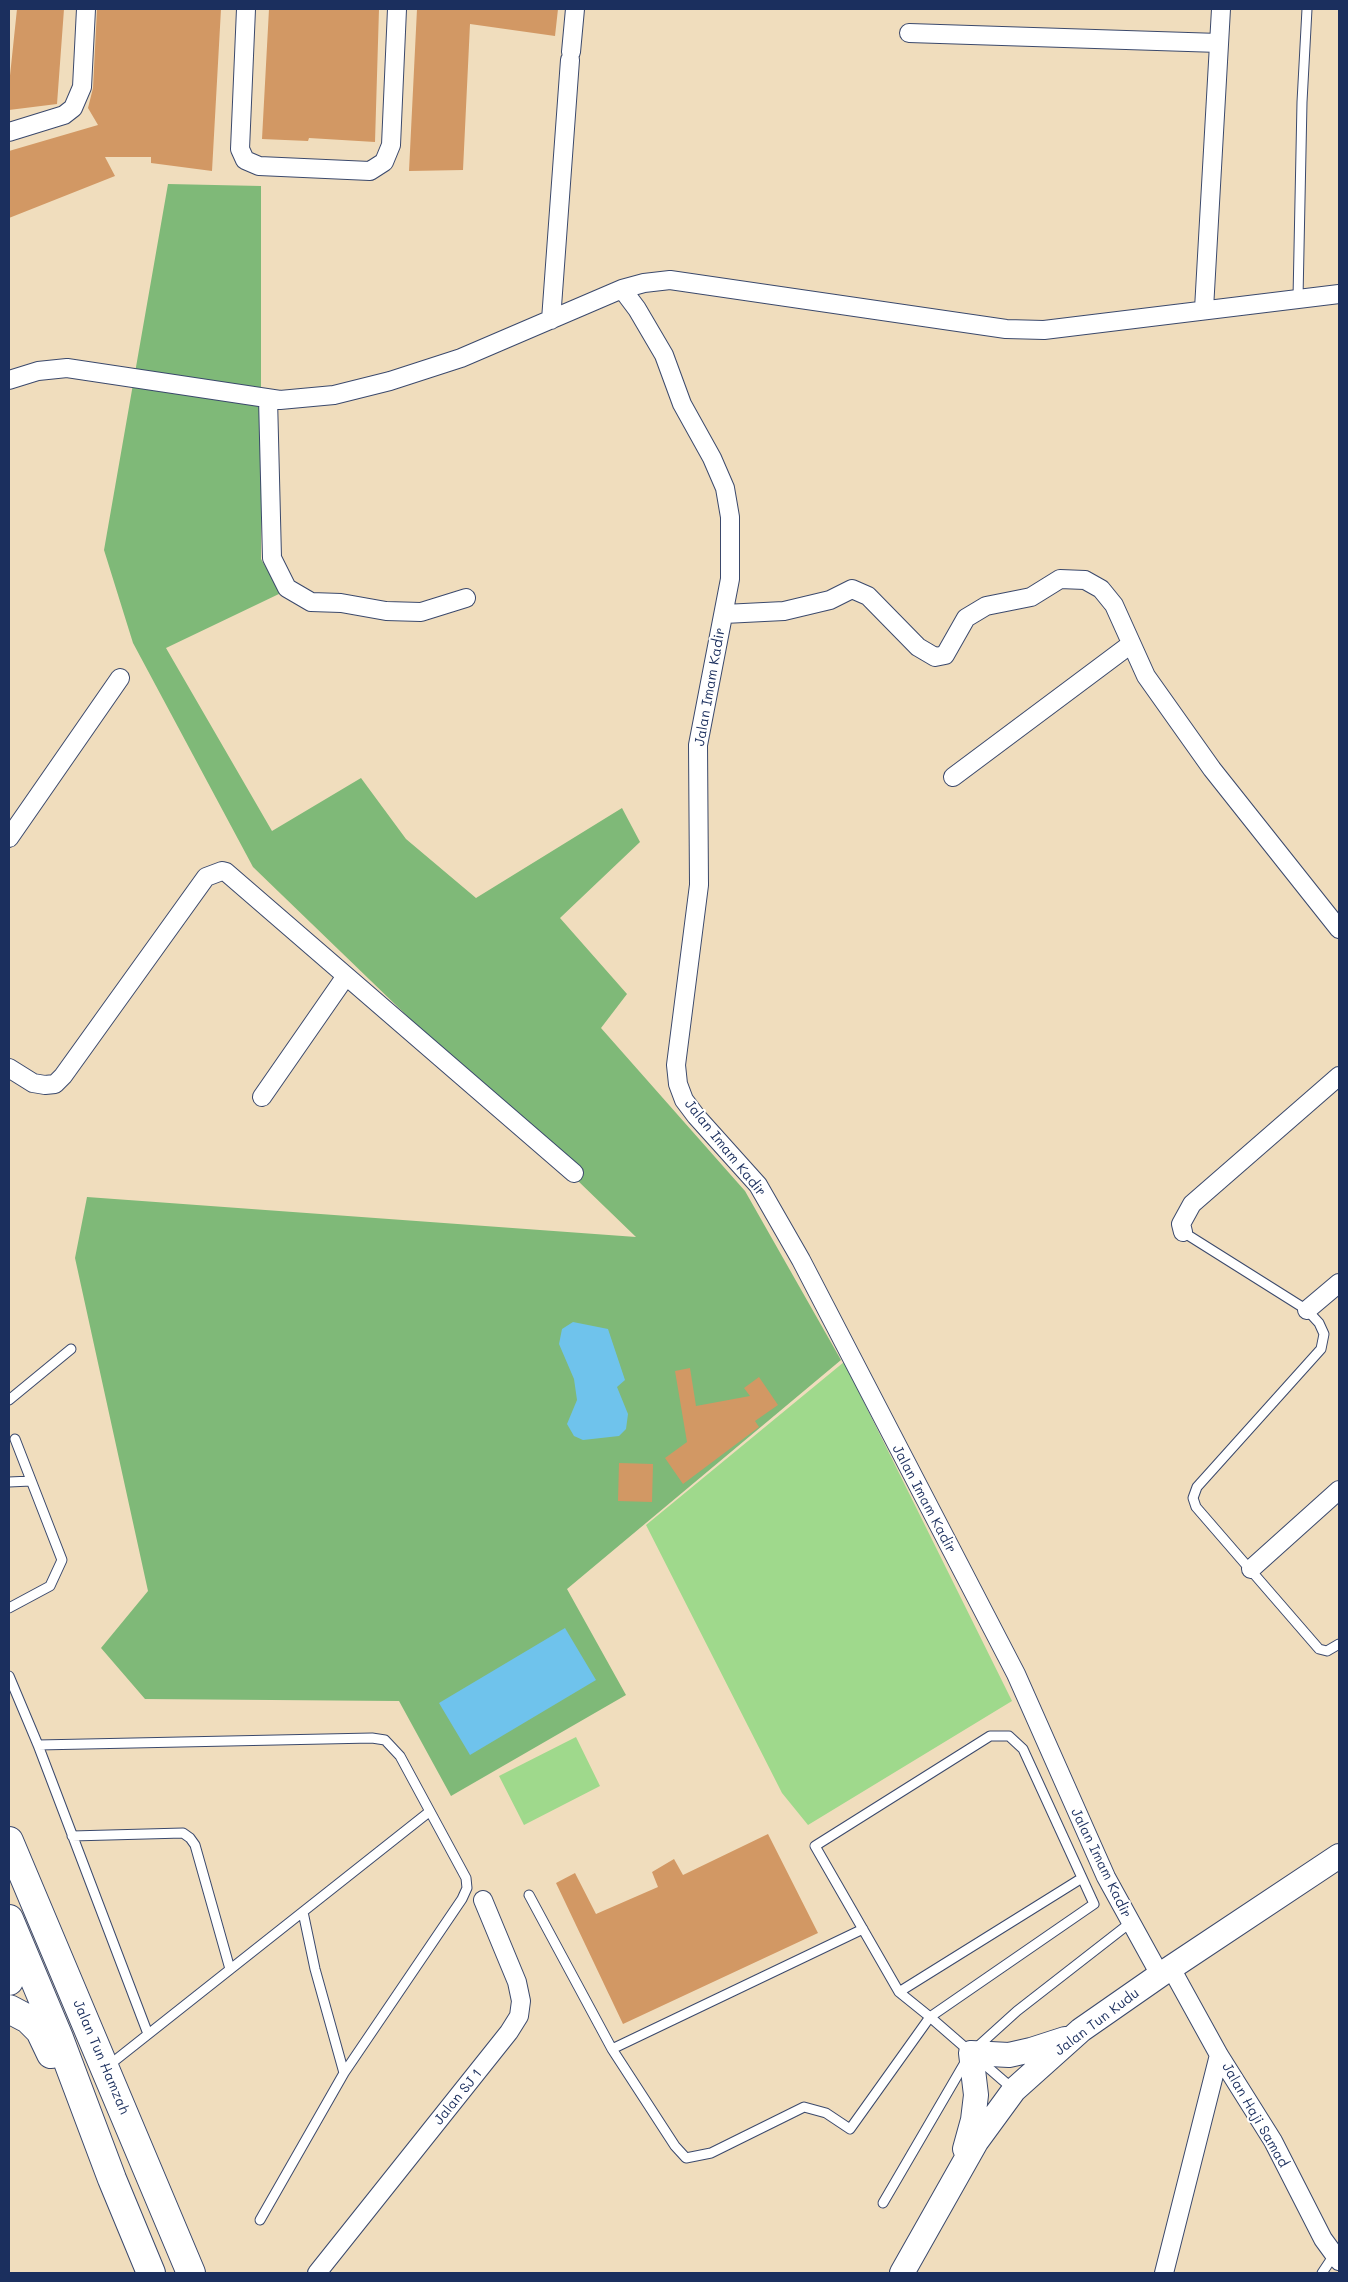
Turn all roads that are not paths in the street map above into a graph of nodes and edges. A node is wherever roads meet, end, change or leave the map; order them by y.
1 (86, 9) edge
2 (246, 9) edge
3 (397, 9) edge
4 (575, 9) edge
5 (1221, 9) edge
6 (1307, 9) edge
7 (909, 34) dead end
8 (1219, 44) junction
9 (9, 132) edge
10 (622, 289) junction
11 (1339, 294) edge
12 (1298, 298) junction
13 (1204, 309) junction
14 (551, 320) junction
15 (9, 380) edge
16 (268, 398) junction
17 (466, 598) dead end
18 (724, 614) junction
19 (1131, 644) junction
20 (120, 678) dead end
21 (953, 777) dead end
22 (9, 838) edge
23 (1339, 929) edge
24 (346, 976) junction
25 (9, 1068) edge
26 (1339, 1076) edge
27 (262, 1097) dead end
28 (574, 1173) dead end
29 (1183, 1232) joint
30 (1339, 1283) edge
31 (1307, 1310) junction
32 (71, 1349) dead end
33 (9, 1400) edge
34 (15, 1439) dead end
35 (31, 1481) junction
36 (9, 1482) edge
37 (1339, 1490) edge
38 (1251, 1569) junction
39 (9, 1608) edge
40 (1339, 1644) edge
41 (9, 1676) edge
42 (38, 1745) junction
43 (429, 1812) junction
44 (72, 1836) junction
45 (9, 1841) edge
46 (1339, 1856) edge
47 (1082, 1878) junction
48 (529, 1895) dead end
49 (483, 1900) dead end
50 (303, 1912) junction
51 (9, 1919) edge
52 (1130, 1923) junction
53 (863, 1929) junction
54 (9, 1948) edge
55 (230, 1969) junction
56 (1165, 1972) junction
57 (9, 1981) edge
58 (900, 1992) junction
59 (9, 2009) edge
60 (930, 2017) junction
61 (1081, 2030) junction
62 (148, 2034) junction
63 (612, 2049) junction
64 (971, 2053) junction
65 (1220, 2055) junction
66 (105, 2068) junction
67 (344, 2073) junction
68 (1014, 2090) junction
69 (956, 2174) junction
70 (112, 2179) junction
71 (883, 2203) dead end
72 (260, 2220) dead end
73 (1337, 2258) edge
74 (151, 2273) edge
75 (191, 2273) edge
76 (317, 2273) edge
77 (902, 2273) edge
78 (1164, 2273) edge
79 (1322, 2273) edge

1 - 9 street
2 - 3 street
4 - 14 street
5 - 8 street
6 - 12 lane
7 - 8 street
8 - 13 street
10 - 13 street
10 - 14 street
10 - 18 street, Jalan Imam Kadir
11 - 12 street
12 - 13 street
14 - 16 street
15 - 16 street
16 - 17 street
18 - 19 street
18 - 52 street, Jalan Imam Kadir
19 - 21 street
19 - 23 street
20 - 22 street
24 - 25 street
24 - 27 street
24 - 28 street
26 - 29 street
29 - 31 lane
30 - 31 street
31 - 38 lane
32 - 33 lane
34 - 35 lane
35 - 36 lane
35 - 39 lane
37 - 38 street
38 - 40 lane
41 - 42 lane
42 - 43 lane
42 - 44 lane
43 - 50 lane
43 - 67 lane
44 - 55 lane
44 - 62 lane
45 - 66 main road, Jalan Tun Hamzah
46 - 56 main road, Jalan Tun Kudu
47 - 53 lane
47 - 58 lane
47 - 60 lane
48 - 63 lane
49 - 76 street, Jalan SJ 1
50 - 55 lane
50 - 67 lane
51 - 70 main road
52 - 56 street, Jalan Imam Kadir
52 - 64 lane
53 - 58 lane
53 - 63 lane
54 - 57 main road
55 - 62 lane
56 - 61 main road, Jalan Tun Kudu
56 - 65 street, Jalan Haji Samad
58 - 60 lane
59 - 70 main road
60 - 63 lane
60 - 64 lane
61 - 64 main road
61 - 68 main road, Jalan Tun Kudu
62 - 66 lane
64 - 68 lane
64 - 69 main road
64 - 71 lane
65 - 73 street, Jalan Haji Samad
65 - 78 street
66 - 75 main road, Jalan Tun Hamzah
67 - 72 lane
68 - 69 main road, Jalan Tun Kudu
69 - 77 main road, Jalan Tun Kudu
70 - 74 main road
73 - 79 lane

